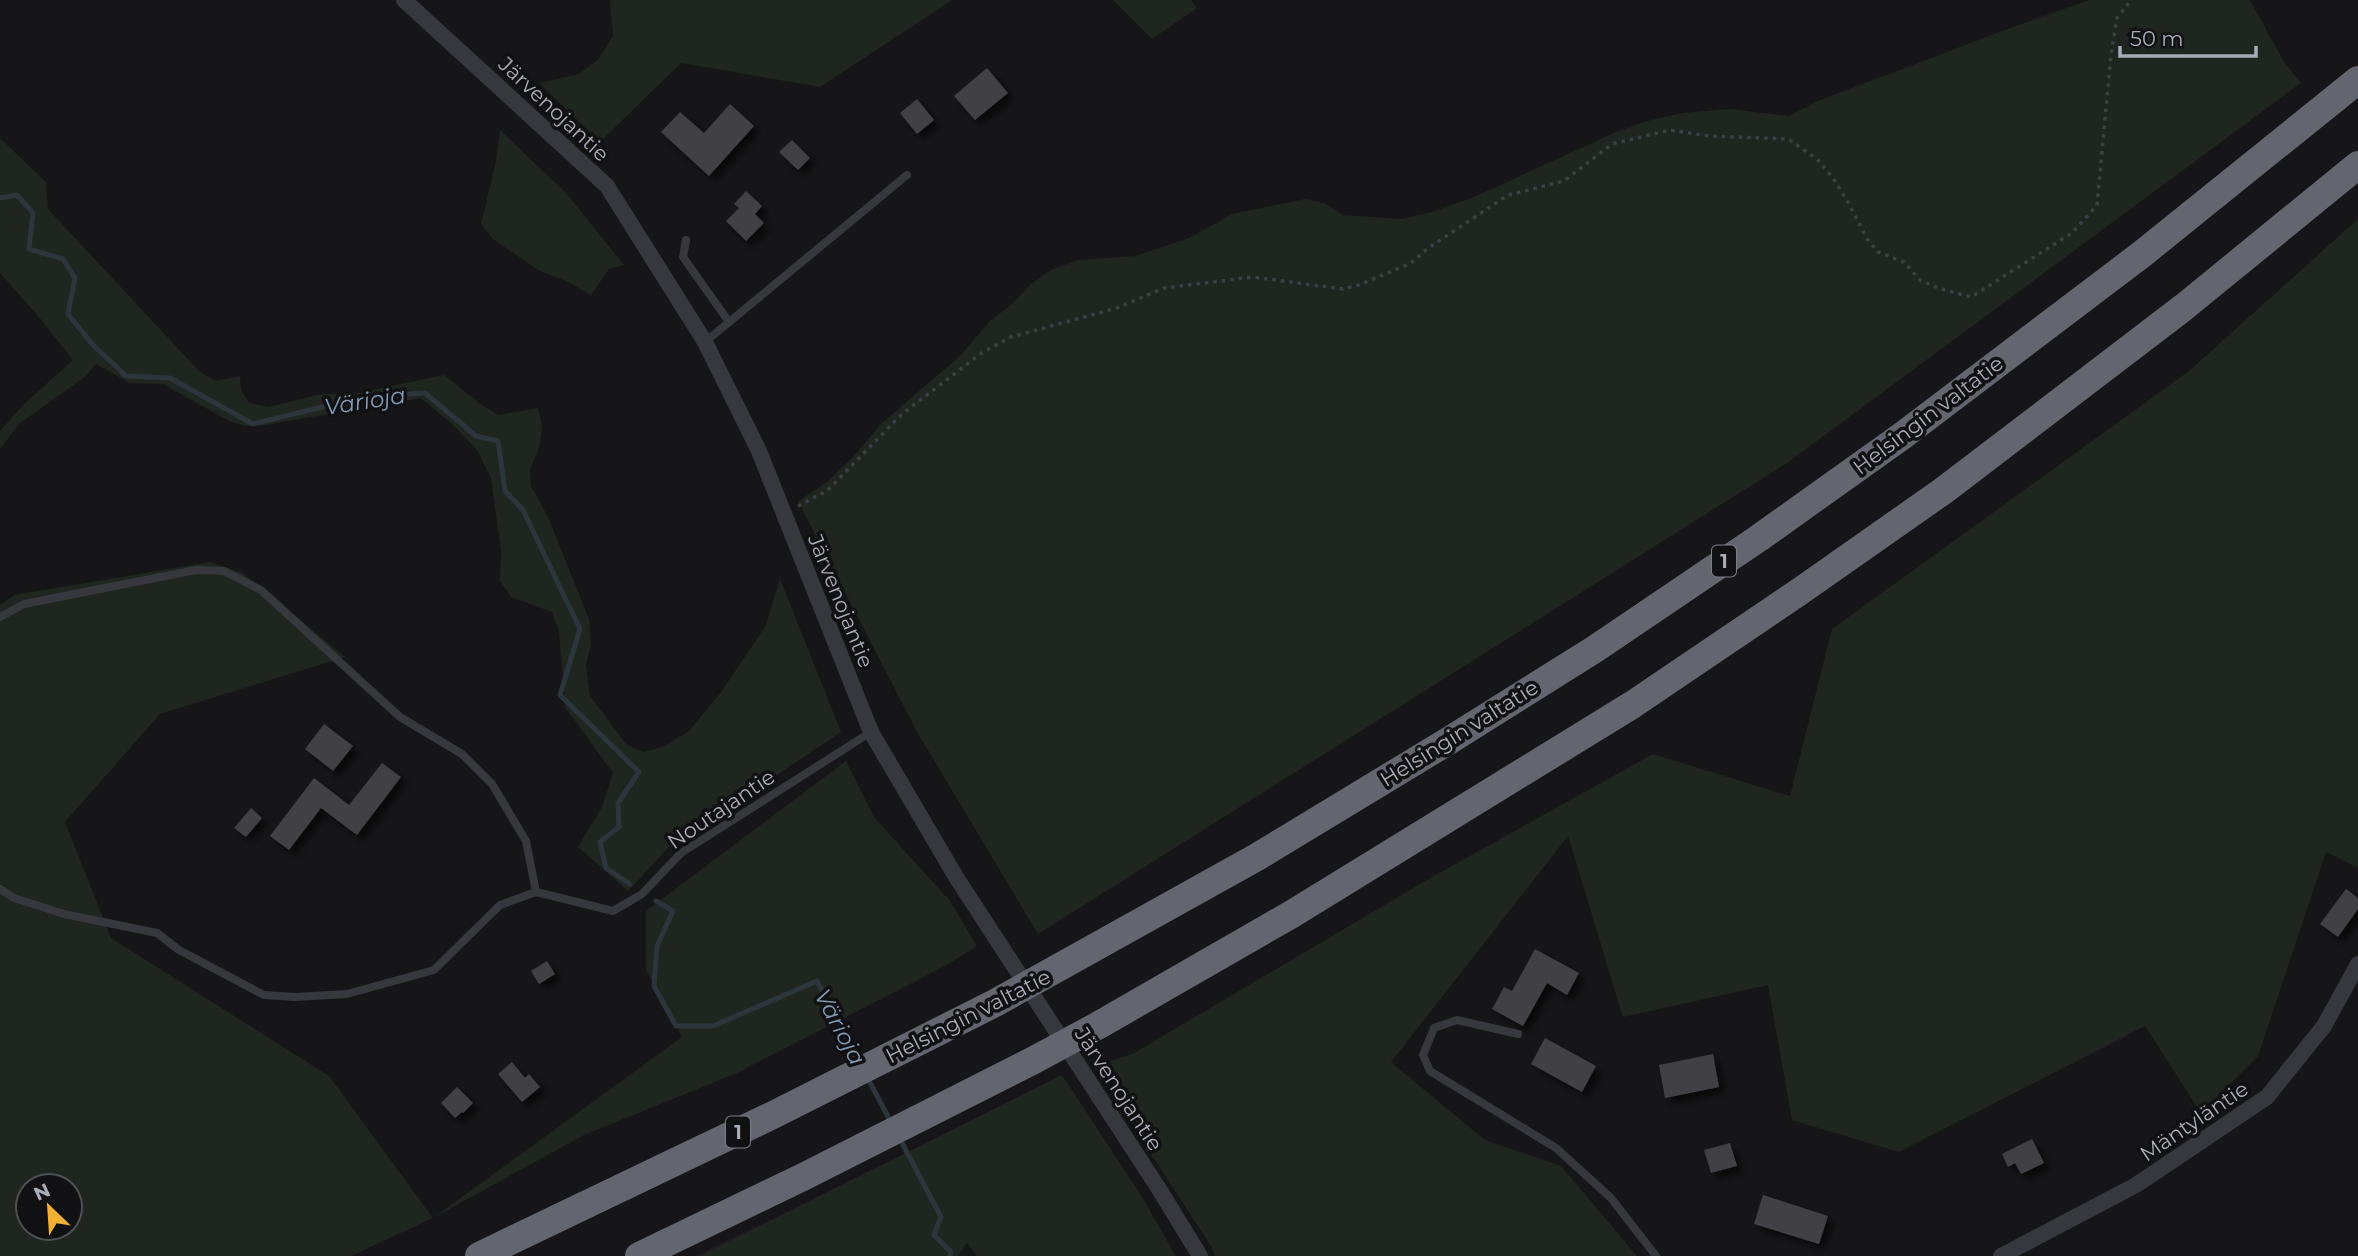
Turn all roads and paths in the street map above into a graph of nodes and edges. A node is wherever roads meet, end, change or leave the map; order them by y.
1 (404, 0) edge
2 (2131, 0) edge
3 (2358, 80) edge
4 (2358, 165) edge
5 (907, 175) dead end
6 (685, 240) dead end
7 (729, 322) junction
8 (705, 342) junction
9 (783, 513) junction
10 (0, 617) edge
11 (871, 732) junction
12 (0, 889) edge
13 (536, 892) junction
14 (2358, 964) edge
15 (1518, 1034) dead end
16 (479, 1256) edge
17 (639, 1256) edge
18 (1200, 1256) edge
19 (1656, 1256) edge
20 (2001, 1256) edge

1 - 8 street, Järvenojantie
2 - 9 path
3 - 16 highway, Helsingin valtatie / 1
4 - 17 highway
5 - 7 lane
6 - 7 lane
7 - 8 lane
8 - 9 street, Järvenojantie
9 - 11 street, Järvenojantie
10 - 13 lane
11 - 13 lane, Noutajantie
11 - 18 street, Järvenojantie
12 - 13 lane
14 - 20 street, Mäntyläntie
15 - 19 lane

